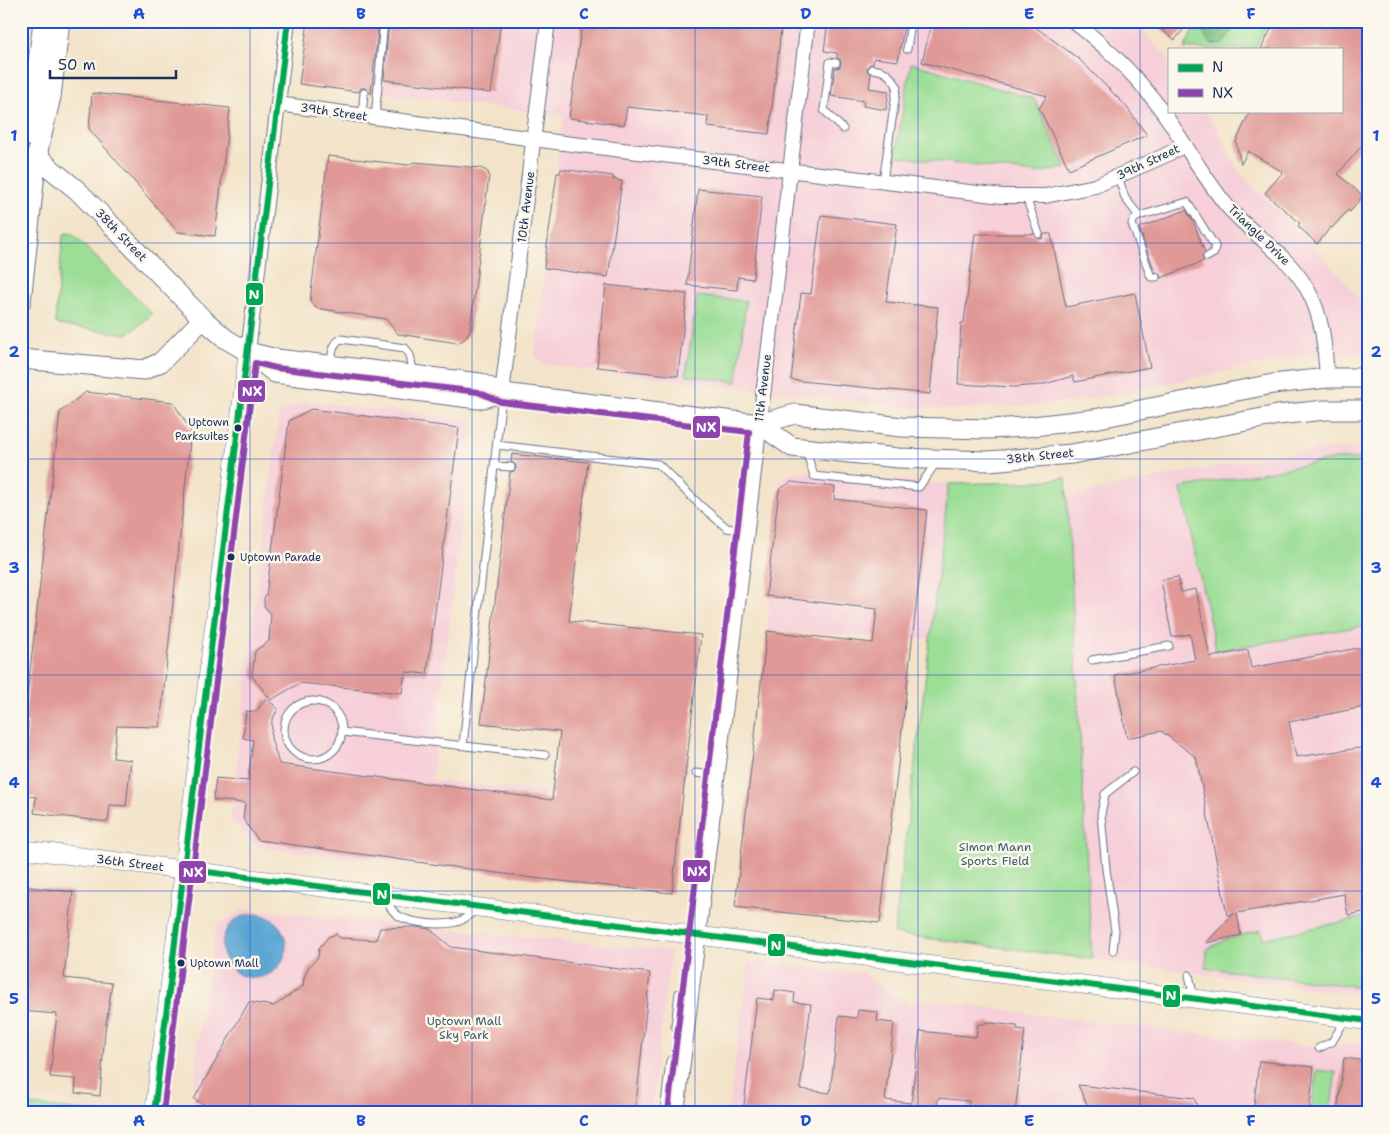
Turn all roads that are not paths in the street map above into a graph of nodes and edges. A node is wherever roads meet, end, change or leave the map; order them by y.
1 (32, 21) edge
2 (44, 21) edge
3 (60, 21) edge
4 (288, 21) edge
5 (384, 21) edge
6 (548, 21) edge
7 (808, 21) edge
8 (911, 21) edge
9 (1073, 21) edge
10 (907, 49) dead end
11 (836, 63) dead end
12 (872, 68) dead end
13 (364, 93) dead end
14 (21, 102) edge
15 (278, 104) junction
16 (368, 117) junction
17 (843, 129) dead end
18 (534, 139) junction
19 (1185, 145) junction
20 (37, 155) junction
21 (789, 170) junction
22 (1118, 176) junction
23 (883, 181) junction
24 (1026, 197) junction
25 (1139, 216) junction
26 (1038, 234) dead end
27 (1207, 257) dead end
28 (1156, 278) dead end
29 (21, 301) edge
30 (203, 318) junction
31 (248, 352) junction
32 (21, 359) edge
33 (330, 365) junction
34 (414, 375) junction
35 (1368, 376) edge
36 (1326, 378) junction
37 (502, 393) junction
38 (1369, 410) edge
39 (759, 424) junction
40 (497, 445) junction
41 (806, 448) junction
42 (938, 460) junction
43 (495, 466) junction
44 (511, 467) dead end
45 (746, 531) junction
46 (1169, 646) dead end
47 (1092, 660) dead end
48 (342, 732) junction
49 (463, 745) junction
50 (545, 756) dead end
51 (1133, 772) dead end
52 (696, 773) dead end
53 (717, 776) junction
54 (21, 849) edge
55 (184, 870) junction
56 (698, 935) junction
57 (1113, 951) dead end
58 (1189, 975) dead end
59 (691, 994) junction
60 (1194, 998) junction
61 (1346, 1018) junction
62 (1369, 1020) edge
63 (675, 1026) dead end
64 (1319, 1048) dead end
65 (684, 1055) junction
66 (154, 1113) edge
67 (664, 1113) edge
68 (677, 1113) edge

1 - 14 main road
2 - 20 main road
3 - 20 main road
4 - 15 street
5 - 16 lane
6 - 18 street, 10th Avenue
7 - 21 street, 11th Avenue
8 - 10 lane
9 - 19 street, Triangle Drive
11 - 17 lane
12 - 23 lane
13 - 16 lane
15 - 16 street, 39th Street
15 - 31 street
16 - 18 street, 39th Street
18 - 21 street, 39th Street
18 - 37 street, 10th Avenue
19 - 22 street, 39th Street
19 - 36 street, Triangle Drive
20 - 29 main road
20 - 30 main road, 38th Street
21 - 23 street, 39th Street
21 - 39 street, 11th Avenue
22 - 24 street, 39th Street
22 - 25 lane
23 - 24 street, 39th Street
24 - 26 lane
25 - 27 lane
25 - 28 lane
30 - 31 main road, 38th Street
30 - 32 main road
31 - 33 main road, 38th Street
31 - 37 main road, 38th Street
31 - 55 street
33 - 34 main road, 38th Street
33 - 34 lane
34 - 37 main road, 38th Street
35 - 36 main road, 38th Street
36 - 39 main road, 38th Street
37 - 39 main road, 38th Street
37 - 40 lane
38 - 42 main road, 38th Street
39 - 41 main road, 38th Street
39 - 45 street, 11th Avenue
40 - 43 lane
40 - 45 lane
41 - 42 main road, 38th Street
41 - 42 lane
43 - 44 lane
43 - 49 lane
45 - 53 street, 11th Avenue
46 - 47 lane
48 - 48 lane
48 - 49 lane
49 - 50 lane
51 - 57 lane
52 - 53 lane
53 - 56 street, 11th Avenue
54 - 55 street, 36th Street
55 - 56 street, 36th Street
55 - 66 street
56 - 59 street, 11th Avenue
56 - 60 street, 36th Street
58 - 60 lane
59 - 63 lane
59 - 65 street, 11th Avenue
60 - 61 street, 36th Street
61 - 62 street, 36th Street
61 - 64 lane
65 - 67 lane
65 - 68 street, 11th Avenue

